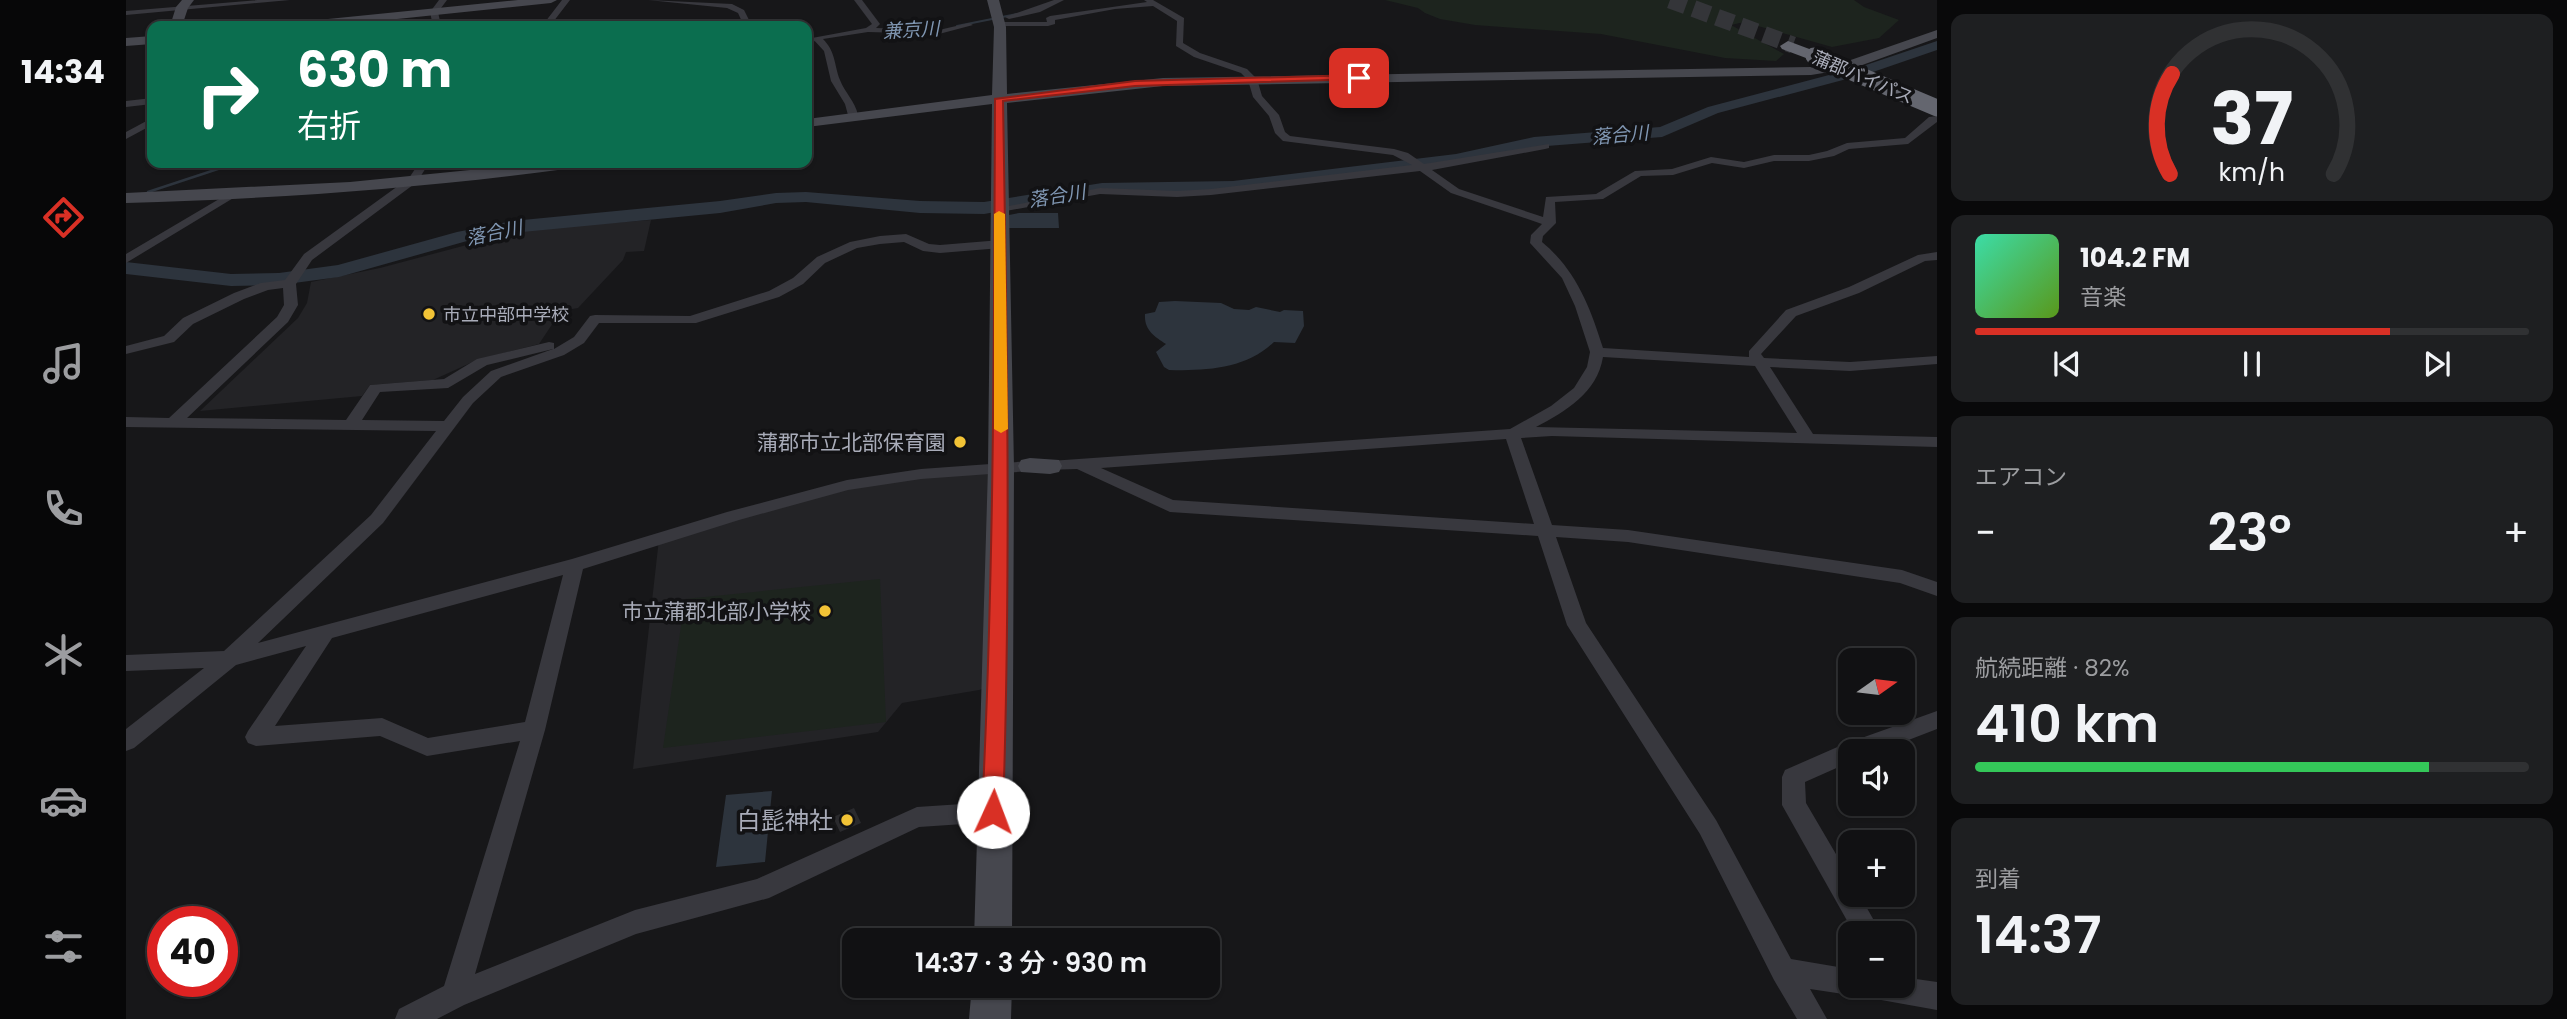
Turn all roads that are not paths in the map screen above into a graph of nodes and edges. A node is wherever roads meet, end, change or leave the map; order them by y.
1 (286, 0) edge
2 (443, 0) edge
3 (551, 0) edge
4 (566, 0) edge
5 (652, 0) edge
6 (859, 0) edge
7 (993, 0) edge
8 (1060, 0) edge
9 (1151, 2) edge
10 (185, 4) edge
11 (435, 12) junction
12 (126, 13) edge
13 (178, 21) edge
14 (347, 21) edge
15 (436, 21) edge
16 (551, 21) edge
17 (746, 21) edge
18 (998, 22) junction
19 (968, 24) dead end
20 (872, 29) junction
21 (1937, 34) edge
22 (147, 41) edge
23 (126, 43) edge
24 (1791, 46) tunnel mouth
25 (1252, 79) junction
26 (999, 99) junction
27 (147, 102) edge
28 (126, 104) edge
29 (1937, 107) edge
30 (853, 115) junction
31 (1937, 118) edge
32 (812, 122) edge
33 (147, 125) edge
34 (126, 136) edge
35 (1545, 146) dead end
36 (1416, 165) junction
37 (421, 168) edge
38 (526, 168) edge
39 (413, 180) junction
40 (231, 195) junction
41 (126, 198) edge
42 (999, 207) junction
43 (1550, 223) junction
44 (1001, 244) junction
45 (1937, 256) edge
46 (126, 259) edge
47 (292, 280) junction
48 (579, 340) junction
49 (126, 350) edge
50 (1597, 352) junction
51 (1937, 359) edge
52 (1760, 363) junction
53 (126, 422) edge
54 (174, 422) junction
55 (350, 426) junction
56 (450, 426) junction
57 (1512, 434) junction
58 (1808, 438) junction
59 (1937, 442) edge
60 (1078, 464) junction
61 (1001, 466) junction
62 (1547, 533) junction
63 (575, 565) junction
64 (1937, 589) edge
65 (325, 633) junction
66 (229, 659) junction
67 (126, 663) edge
68 (998, 693) joint
69 (1937, 720) edge
70 (534, 730) junction
71 (1887, 739) edge
72 (126, 743) edge
73 (1838, 758) edge
74 (993, 812) junction
75 (1861, 921) edge
76 (993, 928) edge
77 (1783, 971) junction
78 (1838, 980) edge
79 (1915, 991) edge
80 (455, 995) junction
81 (1937, 996) edge
82 (991, 998) edge
83 (409, 1019) edge
84 (990, 1019) edge
85 (1813, 1019) edge

1 - 10 street
2 - 11 street
3 - 11 street
4 - 16 street
5 - 17 street
6 - 20 street
7 - 18 street
8 - 18 street
9 - 18 street
9 - 25 street
10 - 12 street
10 - 13 street
11 - 14 street
11 - 15 street
18 - 26 street
19 - 20 street
20 - 30 street
21 - 25 street
22 - 23 street
24 - 29 highway, 蒲郡バイパス, bridge
25 - 26 street
25 - 36 street
26 - 30 street
26 - 42 street
27 - 28 street
30 - 32 street
31 - 43 street
33 - 34 street
35 - 36 street
36 - 42 street
36 - 43 street
37 - 39 street
38 - 39 street
39 - 40 street
39 - 47 street
40 - 41 street
40 - 46 street
42 - 44 street
43 - 50 street
44 - 48 street
44 - 61 street
45 - 52 street
47 - 49 street
47 - 54 street
48 - 55 street
48 - 56 street
50 - 52 street
50 - 57 street
51 - 52 street
52 - 58 street
53 - 54 street
54 - 55 street
55 - 56 street
56 - 66 street
57 - 58 street
57 - 60 street
57 - 62 street
58 - 59 street
60 - 61 street
60 - 62 street
61 - 63 street
61 - 68 street
62 - 64 street
62 - 77 street
63 - 65 street
63 - 70 street
65 - 66 street
65 - 70 street
66 - 67 street
66 - 72 street
68 - 74 street
69 - 71 street
70 - 80 street
73 - 75 street
74 - 76 street
74 - 80 street
77 - 78 street
77 - 85 street
79 - 81 street
80 - 83 street
82 - 84 street

